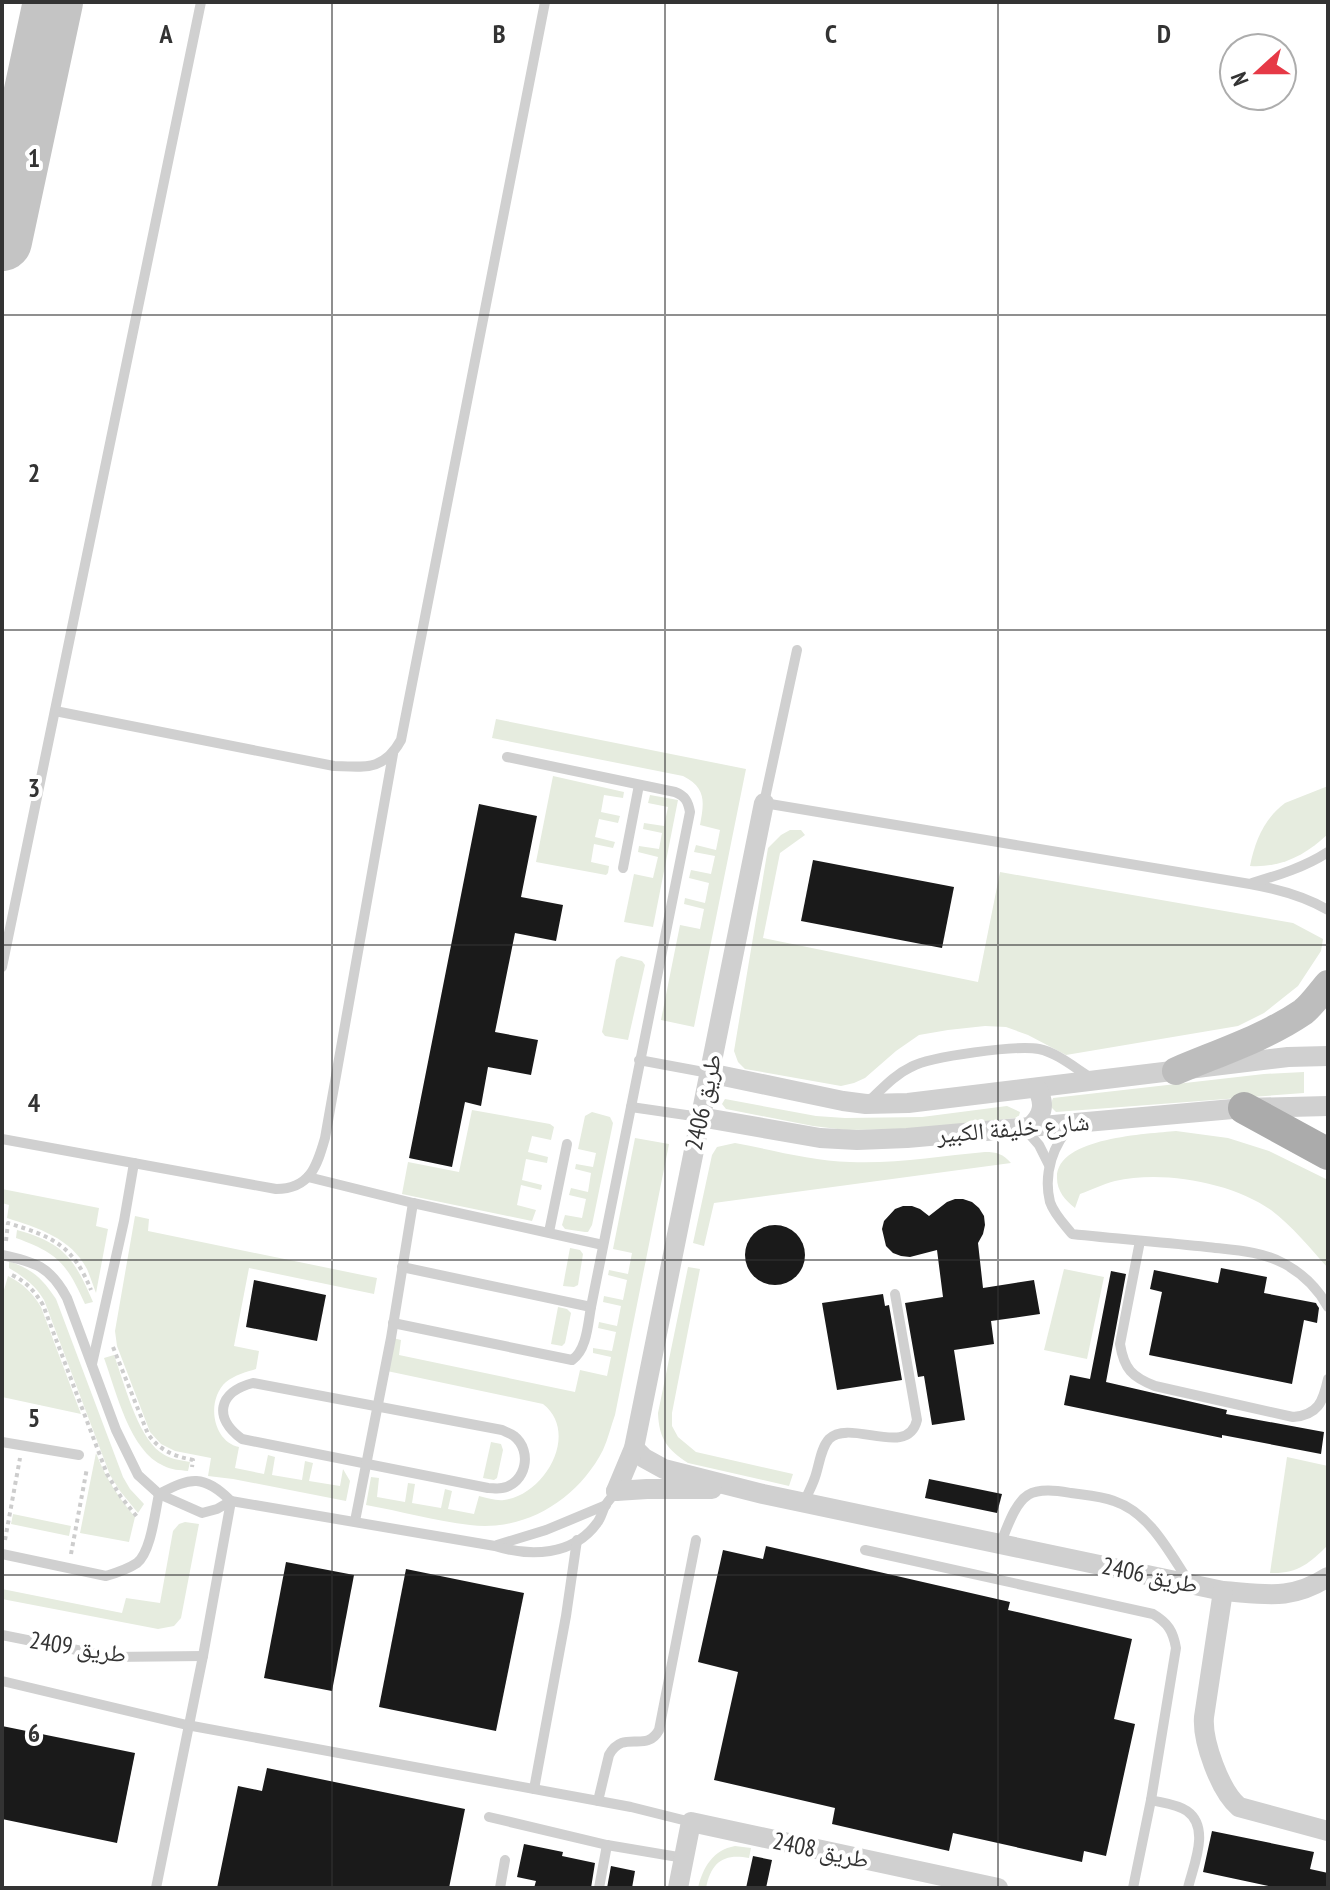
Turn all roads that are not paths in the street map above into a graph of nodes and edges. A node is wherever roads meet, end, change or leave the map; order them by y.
1 (201, 2) edge
2 (545, 2) edge
3 (797, 650) dead end
4 (55, 711) junction
5 (393, 754) junction
6 (507, 757) dead end
7 (639, 785) junction
8 (764, 803) junction
9 (1328, 852) edge
10 (623, 868) dead end
11 (1250, 884) junction
12 (1328, 910) edge
13 (2, 967) edge
14 (1328, 984) edge
15 (1328, 1056) edge
16 (639, 1060) junction
17 (1176, 1071) junction
18 (709, 1073) junction
19 (1094, 1080) junction
20 (1037, 1088) junction
21 (866, 1104) junction
22 (1328, 1106) edge
23 (631, 1107) junction
24 (1244, 1108) junction
25 (700, 1117) junction
26 (1075, 1122) junction
27 (1027, 1127) junction
28 (2, 1139) edge
29 (567, 1144) dead end
30 (1328, 1154) edge
31 (134, 1163) junction
32 (1050, 1167) junction
33 (308, 1177) junction
34 (413, 1203) junction
35 (549, 1232) junction
36 (1140, 1241) junction
37 (603, 1245) junction
38 (3, 1255) edge
39 (402, 1267) junction
40 (895, 1294) dead end
41 (591, 1307) junction
42 (1328, 1307) edge
43 (393, 1323) junction
44 (92, 1364) junction
45 (1328, 1379) edge
46 (377, 1406) junction
47 (2, 1442) edge
48 (634, 1448) junction
49 (79, 1455) road end
50 (366, 1464) junction
51 (159, 1494) junction
52 (763, 1494) junction
53 (611, 1498) junction
54 (231, 1501) junction
55 (804, 1503) junction
56 (355, 1521) junction
57 (577, 1540) junction
58 (696, 1540) dead end
59 (1000, 1544) junction
60 (495, 1546) junction
61 (865, 1550) dead end
62 (2, 1554) edge
63 (1328, 1577) edge
64 (1190, 1584) junction
65 (1223, 1591) junction
66 (2, 1635) edge
67 (203, 1656) junction
68 (2, 1681) edge
69 (187, 1725) junction
70 (534, 1789) junction
71 (1151, 1800) junction
72 (598, 1801) junction
73 (489, 1817) dead end
74 (691, 1822) junction
75 (1328, 1831) edge
76 (607, 1845) junction
77 (684, 1858) junction
78 (505, 1860) dead end
79 (156, 1888) edge
80 (500, 1888) edge
81 (599, 1888) edge
82 (678, 1888) edge
83 (998, 1888) edge
84 (1133, 1888) edge
85 (1188, 1888) edge

1 - 4 lane
2 - 5 lane
3 - 8 lane
4 - 5 lane
4 - 13 lane
5 - 33 lane
6 - 7 lane
7 - 10 lane
7 - 16 lane
8 - 11 lane
8 - 18 street, طريق 2406
9 - 11 lane
11 - 12 lane
14 - 17 main road
15 - 17 street, شارع خليفة الكبير
16 - 18 lane
16 - 23 lane
17 - 19 street, شارع خليفة الكبير
18 - 21 street, شارع خليفة الكبير
18 - 25 street, طريق 2406
19 - 20 street, شارع خليفة الكبير
19 - 21 lane
20 - 21 street, شارع خليفة الكبير
20 - 27 street
22 - 24 street, شارع خليفة الكبير
23 - 25 lane
23 - 37 lane
24 - 26 street, شارع خليفة الكبير
24 - 30 main road
25 - 27 street, شارع خليفة الكبير
25 - 48 street, طريق 2406
26 - 27 street, شارع خليفة الكبير
26 - 32 lane
27 - 32 lane
28 - 31 lane
29 - 35 lane
31 - 33 lane
31 - 44 lane
32 - 36 lane
33 - 34 lane
34 - 35 lane
34 - 39 lane
35 - 37 lane
36 - 42 lane
36 - 45 lane
37 - 41 lane
38 - 44 lane
39 - 41 lane
39 - 43 lane
40 - 55 lane
41 - 43 lane
43 - 46 lane
44 - 51 lane
46 - 50 lane
46 - 50 lane
46 - 50 lane
47 - 49 lane
48 - 52 street, طريق 2406
48 - 53 street, طريق 2406
50 - 56 lane
51 - 54 lane
51 - 54 lane
51 - 62 lane
52 - 53 street, طريق 2406
52 - 55 street, طريق 2406
53 - 57 lane
53 - 60 lane
54 - 56 lane
54 - 67 lane
55 - 59 street, طريق 2406
56 - 60 lane
57 - 60 lane
57 - 70 lane
58 - 72 lane
59 - 64 street, طريق 2406
59 - 64 lane
61 - 71 lane
63 - 65 street
64 - 65 street, طريق 2406
65 - 75 street, طريق 2406
66 - 67 lane, طريق 2409
67 - 69 lane
68 - 69 lane
69 - 70 lane
69 - 79 lane
70 - 72 lane
71 - 84 lane
71 - 85 lane
72 - 74 lane
73 - 76 lane
74 - 77 street
74 - 83 street, طريق 2408
76 - 77 lane
76 - 81 lane
77 - 82 street
78 - 80 lane

